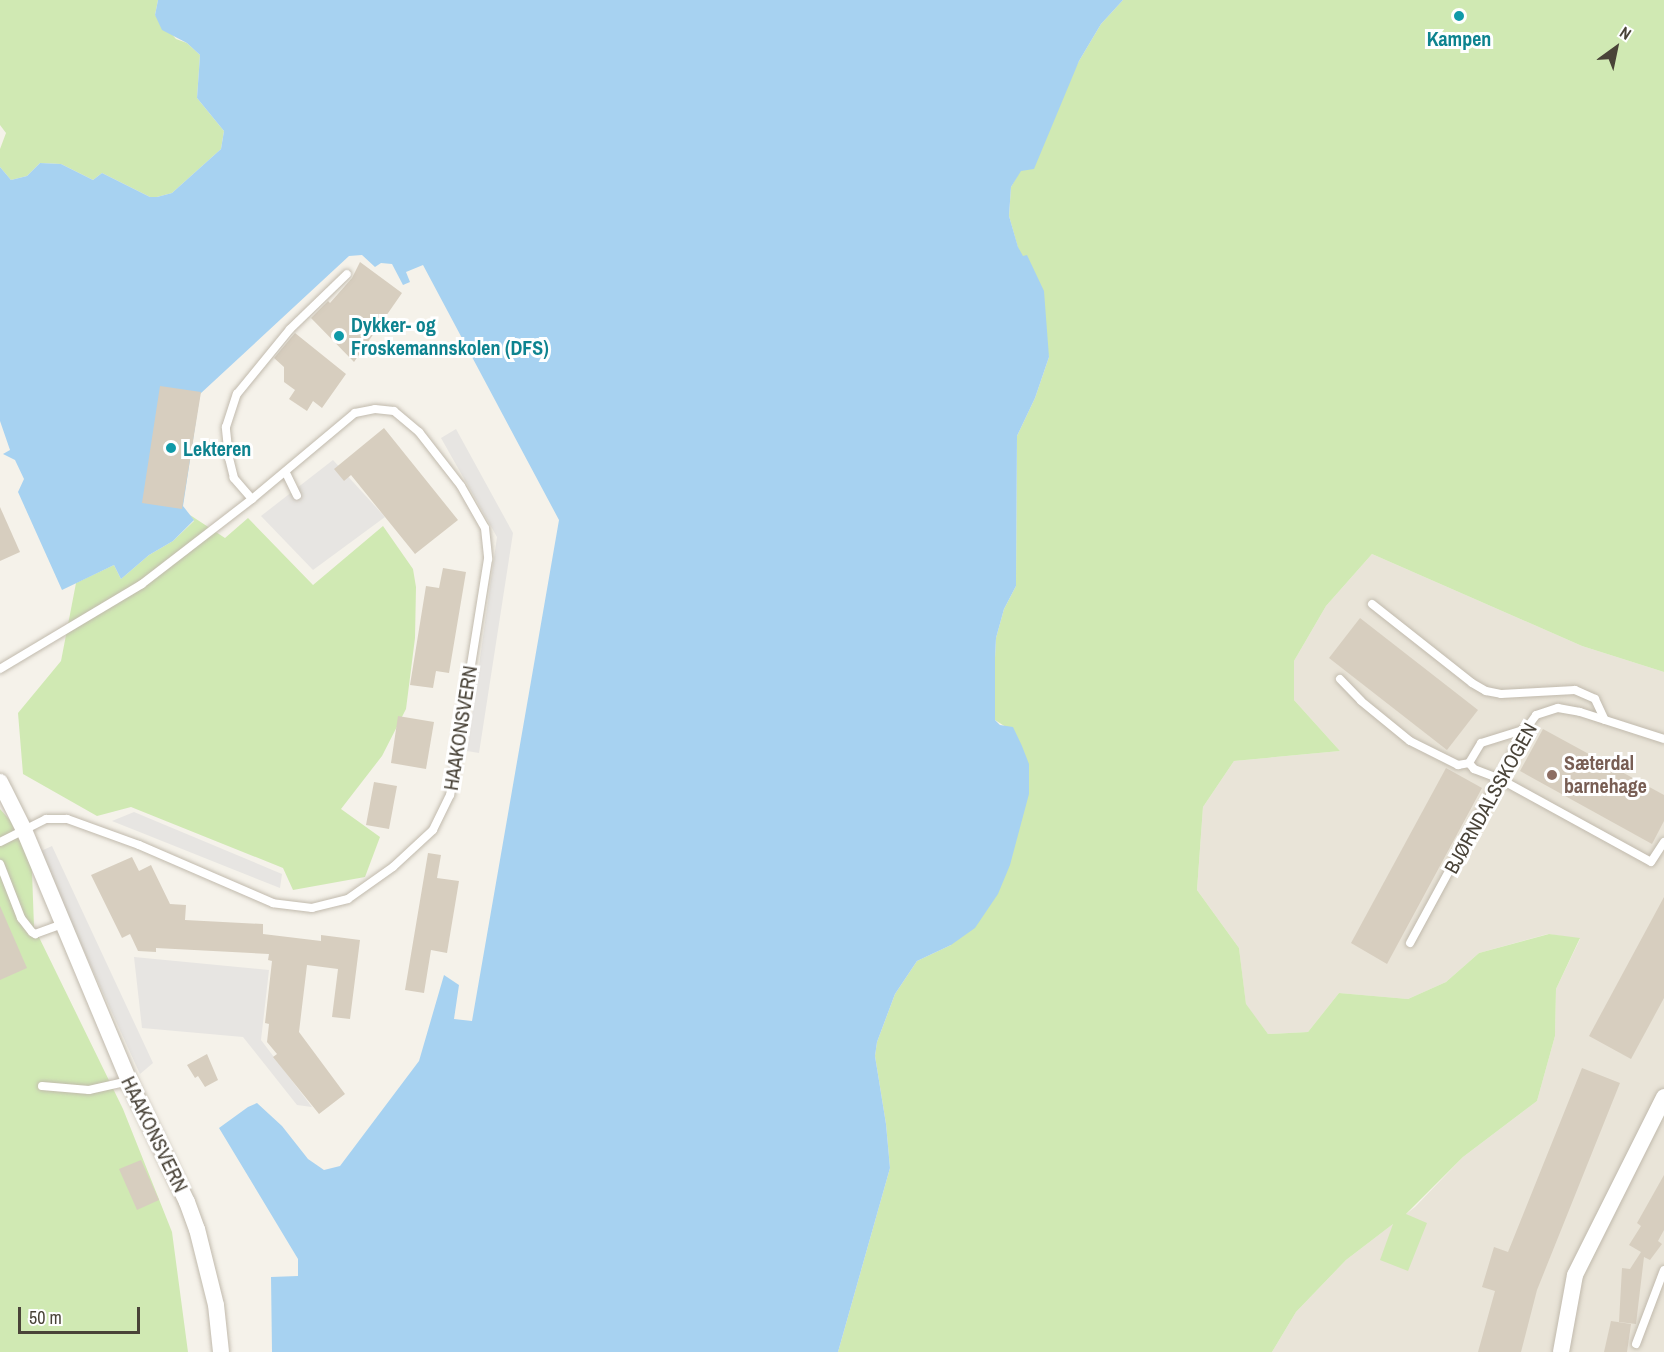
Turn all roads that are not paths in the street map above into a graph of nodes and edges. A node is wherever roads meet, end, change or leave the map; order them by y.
1 (347, 274) dead end
2 (286, 473) junction
3 (297, 496) dead end
4 (252, 500) junction
5 (1372, 604) dead end
6 (0, 669) edge
7 (1341, 679) dead end
8 (1605, 720) junction
9 (1526, 729) junction
10 (1664, 739) edge
11 (1469, 763) junction
12 (1500, 779) junction
13 (0, 782) edge
14 (24, 830) junction
15 (0, 842) edge
16 (1664, 842) edge
17 (0, 864) edge
18 (63, 924) junction
19 (1410, 943) dead end
20 (129, 1081) junction
21 (42, 1086) dead end
22 (1664, 1097) edge
23 (1664, 1270) edge
24 (1636, 1344) dead end
25 (221, 1352) edge
26 (1561, 1352) edge

1 - 4 lane
2 - 3 lane
2 - 4 lane, HAAKONSVERN
2 - 14 lane, HAAKONSVERN
4 - 6 lane, HAAKONSVERN
5 - 8 lane, BJØRNDALSSKOGEN
7 - 11 lane
8 - 9 lane, BJØRNDALSSKOGEN
8 - 10 lane, BJØRNDALSSKOGEN
9 - 11 lane
9 - 12 lane, BJØRNDALSSKOGEN
11 - 12 lane
12 - 16 lane
12 - 19 lane, BJØRNDALSSKOGEN
13 - 14 street, HAAKONSVERN
14 - 15 lane, HAAKONSVERN
14 - 18 street, HAAKONSVERN
17 - 18 lane
18 - 20 street, HAAKONSVERN
20 - 21 lane
20 - 25 street, HAAKONSVERN
22 - 26 street
23 - 24 lane

